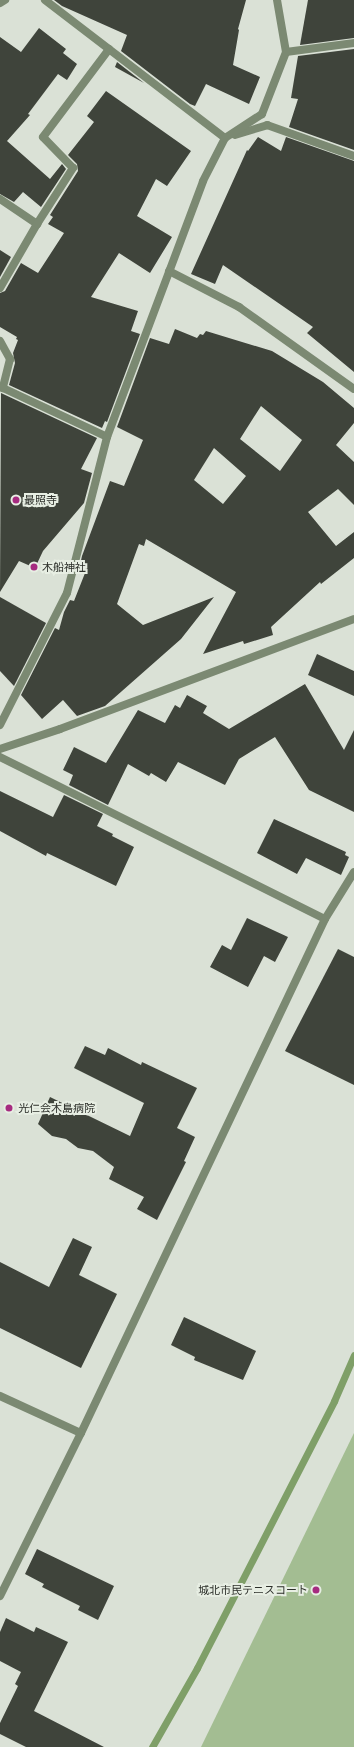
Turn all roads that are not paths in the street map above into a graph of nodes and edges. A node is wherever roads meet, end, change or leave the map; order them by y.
1 (5, 0) edge
2 (45, 0) edge
3 (277, 0) edge
4 (0, 3) edge
5 (354, 43) edge
6 (109, 49) junction
7 (286, 52) junction
8 (225, 138) junction
9 (354, 156) edge
10 (0, 199) edge
11 (37, 224) junction
12 (169, 271) junction
13 (0, 288) edge
14 (0, 341) edge
15 (354, 389) edge
16 (107, 437) junction
17 (354, 619) edge
18 (0, 725) edge
19 (0, 749) edge
20 (0, 757) edge
21 (354, 872) edge
22 (325, 919) junction
23 (0, 1396) edge
24 (81, 1433) junction
25 (0, 1596) edge

1 - 4 street
2 - 6 street
3 - 7 street
5 - 7 street
6 - 8 street
6 - 11 street
7 - 8 street
8 - 9 street
8 - 12 street
10 - 11 street
11 - 13 street
12 - 15 street
12 - 16 street
14 - 16 street
16 - 18 street
17 - 19 street
20 - 22 street
21 - 22 street
22 - 24 street
23 - 24 street
24 - 25 street

